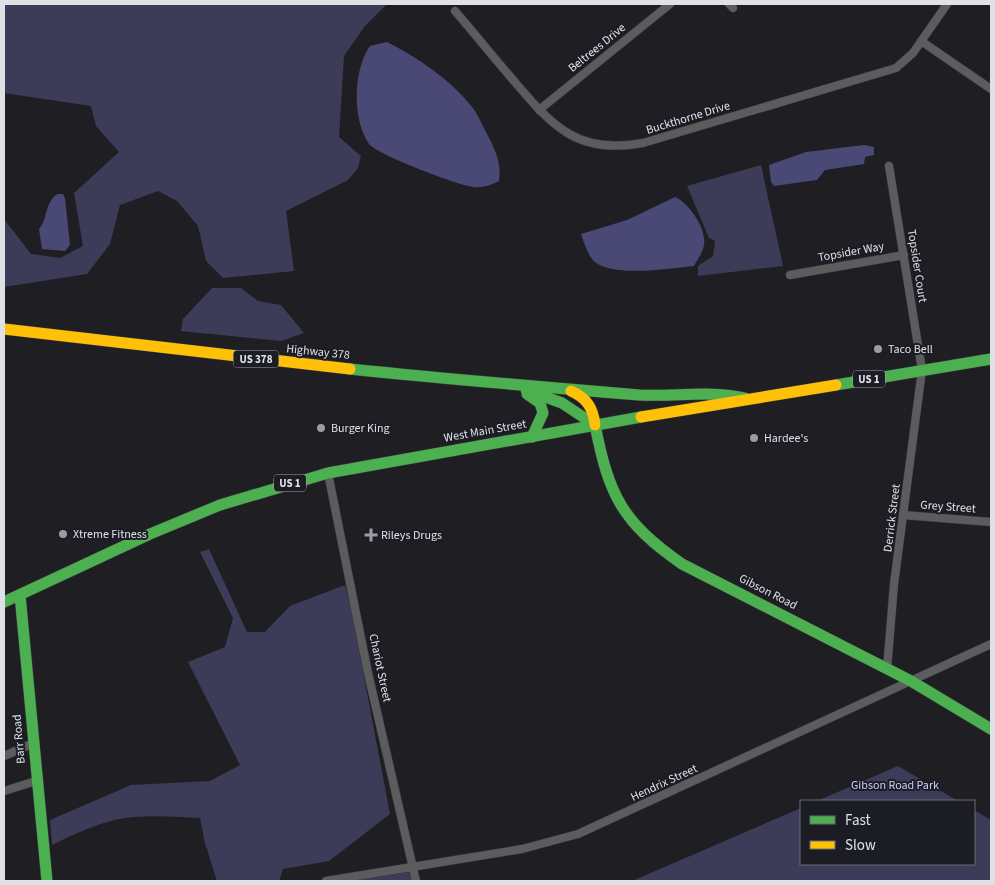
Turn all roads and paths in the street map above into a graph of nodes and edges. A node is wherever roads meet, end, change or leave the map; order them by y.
1 (670, 4) edge
2 (947, 4) edge
3 (455, 11) dead end
4 (921, 41) junction
5 (991, 89) edge
6 (539, 110) junction
7 (889, 166) dead end
8 (904, 255) junction
9 (790, 275) dead end
10 (4, 329) edge
11 (991, 359) edge
12 (922, 370) junction
13 (509, 385) junction
14 (560, 388) junction
15 (747, 399) junction
16 (595, 425) junction
17 (532, 436) junction
18 (328, 474) junction
19 (903, 515) junction
20 (991, 522) edge
21 (20, 595) junction
22 (4, 602) edge
23 (991, 644) edge
24 (887, 669) junction
25 (911, 681) junction
26 (991, 729) edge
27 (34, 743) junction
28 (4, 756) edge
29 (36, 781) junction
30 (4, 790) edge
31 (413, 867) junction
32 (47, 881) edge
33 (326, 881) edge
34 (416, 881) edge

1 - 6 street, Beltrees Drive
2 - 4 street, Buckthorne Drive
3 - 6 street, Buckthorne Drive
4 - 5 street
4 - 6 street, Buckthorne Drive
7 - 8 street, Topsider Court
8 - 9 street, Topsider Way
8 - 12 street, Topsider Court
10 - 13 main road, Highway 378 / US 378
11 - 12 main road, West Main Street / US 1
12 - 15 main road, West Main Street / US 1
12 - 19 street, Derrick Street
13 - 14 main road, US 378
13 - 16 main road, US 378
13 - 17 main road
14 - 15 main road, US 378
14 - 16 main road, Gibson Road
15 - 16 main road, West Main Street / US 1
16 - 17 main road, West Main Street / US 1
16 - 24 main road, Gibson Road
17 - 18 main road, West Main Street / US 1
18 - 21 main road, West Main Street / US 1
18 - 31 street, Chariot Street
19 - 20 street, Grey Street
19 - 24 street, Derrick Street
21 - 22 main road, West Main Street / US 1
21 - 27 main road, Barr Road
23 - 25 street, Hendrix Street
24 - 25 main road, Gibson Road
25 - 26 main road, Gibson Road
25 - 31 street, Hendrix Street
27 - 28 street
27 - 29 main road, Barr Road
29 - 30 street
29 - 32 main road, Barr Road
31 - 33 street, Hendrix Street
31 - 34 street, Chariot Street

